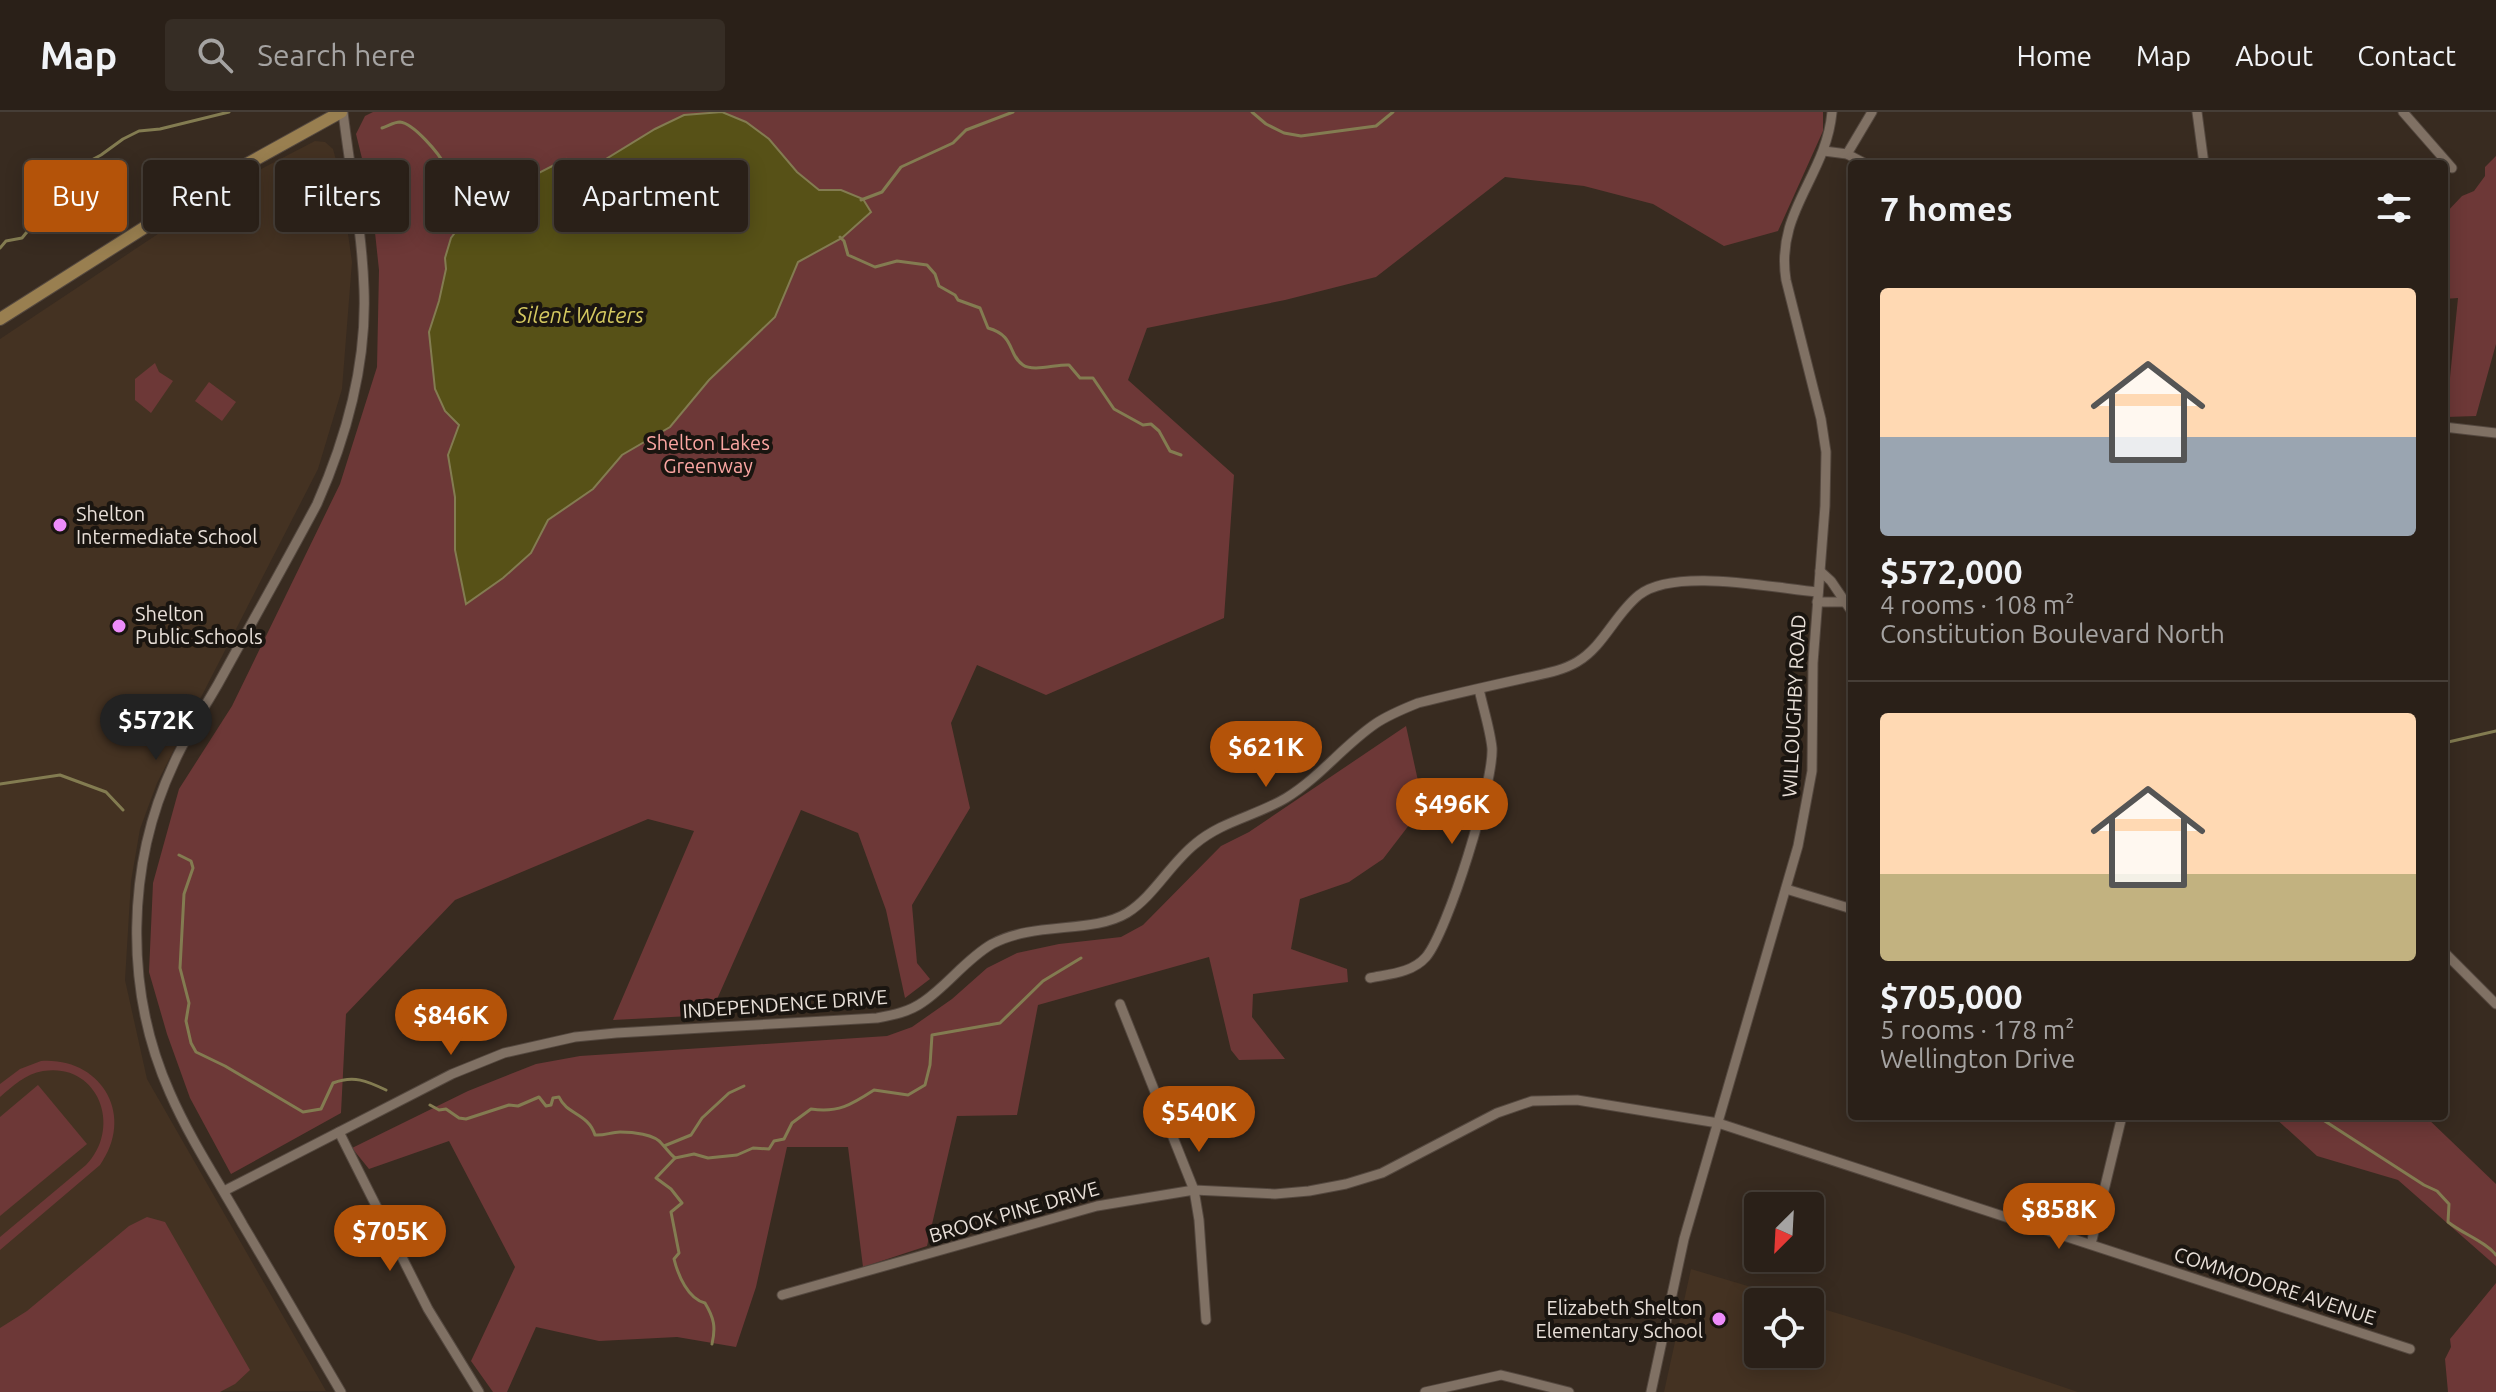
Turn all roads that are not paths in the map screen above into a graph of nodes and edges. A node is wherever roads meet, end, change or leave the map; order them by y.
1 (342, 112) edge
2 (1832, 112) edge
3 (1872, 112) edge
4 (2197, 112) edge
5 (2403, 112) edge
6 (1824, 151) junction
7 (1847, 154) junction
8 (1858, 160) edge
9 (2203, 160) edge
10 (2445, 160) edge
11 (2448, 163) edge
12 (2452, 168) dead end
13 (0, 319) edge
14 (2448, 427) edge
15 (2496, 433) edge
16 (1820, 571) junction
17 (1817, 597) junction
18 (1845, 602) junction
19 (1848, 606) edge
20 (1479, 689) junction
21 (1786, 889) junction
22 (1848, 908) edge
23 (2448, 956) edge
24 (1370, 978) dead end
25 (1120, 1004) dead end
26 (2496, 1004) edge
27 (2121, 1120) edge
28 (1718, 1123) junction
29 (339, 1132) junction
30 (1194, 1190) junction
31 (224, 1191) junction
32 (2091, 1244) junction
33 (782, 1295) dead end
34 (1206, 1320) dead end
35 (2410, 1349) dead end
36 (341, 1392) edge
37 (479, 1392) edge
38 (1425, 1392) edge
39 (1569, 1392) edge
40 (1651, 1392) edge

1 - 13 main road
1 - 31 street
2 - 6 street, WILLOUGHBY ROAD
3 - 7 street
4 - 9 street
5 - 10 street
6 - 7 street
6 - 16 street, WILLOUGHBY ROAD
7 - 8 street
11 - 12 street
14 - 15 street
16 - 17 street, WILLOUGHBY ROAD
16 - 18 street
17 - 18 street, INDEPENDENCE DRIVE
17 - 20 street, INDEPENDENCE DRIVE
17 - 21 street, WILLOUGHBY ROAD
18 - 19 street
20 - 24 street
20 - 29 street, INDEPENDENCE DRIVE
21 - 22 street
21 - 28 street, WILLOUGHBY ROAD
23 - 26 street
25 - 30 street
27 - 32 street
28 - 30 street, BROOK PINE DRIVE
28 - 32 street, COMMODORE AVENUE
28 - 40 street, WILLOUGHBY ROAD
29 - 31 street, INDEPENDENCE DRIVE
29 - 37 street
30 - 33 street, BROOK PINE DRIVE
30 - 34 street
31 - 36 street
32 - 35 street, COMMODORE AVENUE
38 - 39 street

